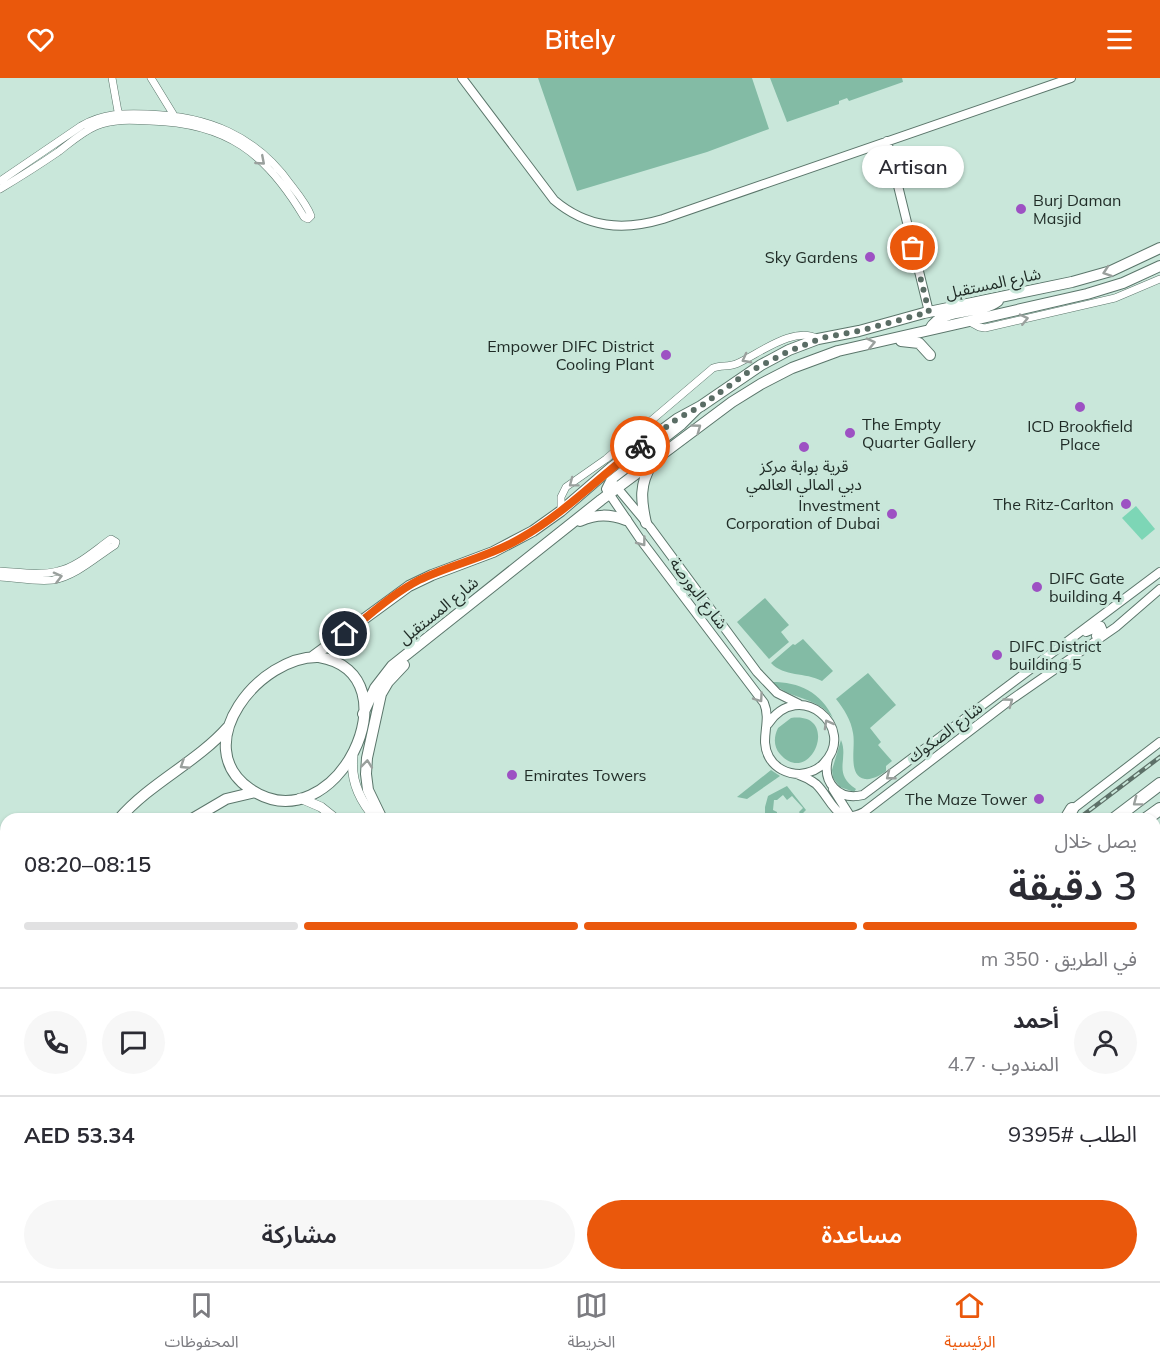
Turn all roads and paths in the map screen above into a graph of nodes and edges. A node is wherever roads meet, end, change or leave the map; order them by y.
1 (112, 78) edge
2 (151, 78) edge
3 (462, 78) edge
4 (1071, 78) edge
5 (175, 115) junction
6 (119, 117) junction
7 (97, 122) junction
8 (179, 123) junction
9 (887, 141) junction
10 (0, 181) edge
11 (0, 189) edge
12 (1160, 248) edge
13 (1160, 266) edge
14 (1160, 279) edge
15 (1002, 296) junction
16 (929, 312) junction
17 (968, 321) junction
18 (930, 329) junction
19 (892, 338) junction
20 (819, 339) junction
21 (930, 355) dead end
22 (752, 400) dead end
23 (732, 402) junction
24 (657, 458) junction
25 (609, 485) junction
26 (561, 511) junction
27 (627, 520) junction
28 (646, 524) junction
29 (571, 525) junction
30 (0, 571) edge
31 (1160, 572) edge
32 (0, 577) edge
33 (1160, 589) edge
34 (1129, 596) junction
35 (1128, 616) junction
36 (1080, 632) junction
37 (422, 642) junction
38 (312, 657) junction
39 (1066, 662) junction
40 (800, 704) junction
41 (363, 714) junction
42 (768, 724) junction
43 (228, 727) junction
44 (1160, 742) edge
45 (353, 756) junction
46 (828, 759) junction
47 (796, 774) junction
48 (1160, 784) edge
49 (833, 788) junction
50 (255, 792) junction
51 (300, 798) junction
52 (869, 809) junction
53 (125, 813) edge
54 (202, 813) edge
55 (328, 813) edge
56 (372, 813) edge
57 (379, 813) edge
58 (839, 813) edge
59 (849, 813) edge
60 (861, 813) edge
61 (867, 813) edge
62 (1070, 813) edge
63 (1122, 813) edge

1 - 6 street
2 - 5 street
3 - 9 street
4 - 9 street
5 - 6 street
5 - 8 street
8 -> 5 street
6 - 7 street
6 - 8 street
7 - 10 street
7 - 11 street
9 - 16 street
12 -> 15 main road, شارع المستقبل
13 - 17 main road, شارع المستقبل
17 -> 14 street
15 - 16 main road, شارع المستقبل
15 - 18 main road
16 - 20 main road, شارع المستقبل
17 - 18 main road, شارع المستقبل
18 - 19 main road, شارع المستقبل
19 - 21 main road
23 -> 19 main road, شارع المستقبل
20 - 25 main road, شارع المستقبل
20 -> 26 street
22 - 23 main road
24 -> 23 main road, شارع المستقبل
24 - 25 main road, شارع المستقبل
24 - 28 main road
25 - 26 main road, شارع المستقبل
25 - 27 street, شارع البورصة
25 - 28 street, شارع البورصة
25 - 29 main road, شارع المستقبل
26 - 38 main road, شارع المستقبل
27 - 29 main road
27 -> 42 street, شارع البورصة
28 - 40 street, شارع البورصة
29 - 37 main road, شارع المستقبل
32 -> 30 street
31 - 34 street, شارع الصكوك
33 - 35 street, شارع الصكوك
34 - 35 street
34 - 36 street, شارع الصكوك
35 - 39 street, شارع الصكوك
36 - 39 street
36 -> 49 street, شارع الصكوك
37 - 41 main road, شارع المستقبل
57 -> 37 main road
38 - 41 main road
38 - 43 main road
52 -> 39 street, شارع الصكوك
40 - 42 street
46 -> 40 street
41 - 45 main road
42 - 47 street
43 - 50 main road
43 -> 53 main road
44 - 62 street
45 - 51 main road
45 - 56 main road
46 - 47 street
46 - 49 street
47 - 58 street
48 -> 63 highway
49 - 59 street
50 - 51 main road
50 - 54 main road
51 - 55 main road
52 - 60 street, شارع الصكوك
52 - 61 street

